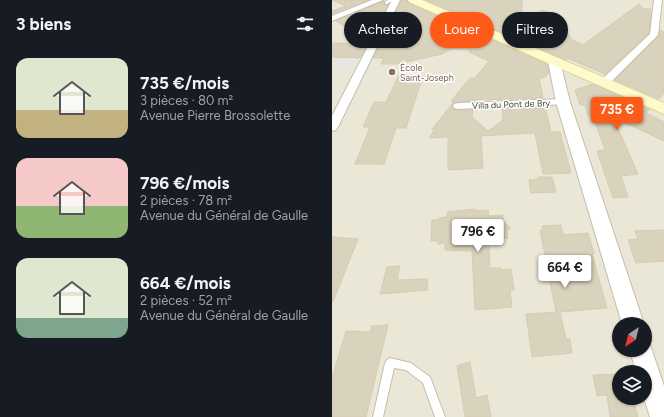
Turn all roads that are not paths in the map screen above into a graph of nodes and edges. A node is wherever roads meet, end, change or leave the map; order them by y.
1 (391, 0) edge
2 (396, 0) edge
3 (413, 0) edge
4 (658, 0) edge
5 (383, 1) edge
6 (332, 19) edge
7 (554, 61) junction
8 (604, 83) junction
9 (564, 102) junction
10 (458, 106) dead end
11 (664, 109) edge
12 (332, 127) edge
13 (631, 317) edge
14 (643, 357) edge
15 (378, 417) edge
16 (440, 417) edge
17 (662, 417) edge

1 - 5 lane
2 - 12 street
3 - 7 main road
4 - 8 street
5 - 6 street
7 - 8 main road
7 - 9 street
8 - 11 main road
9 - 10 street, Villa du Pont de Bry
9 - 13 street
14 - 17 street
15 - 16 lane

